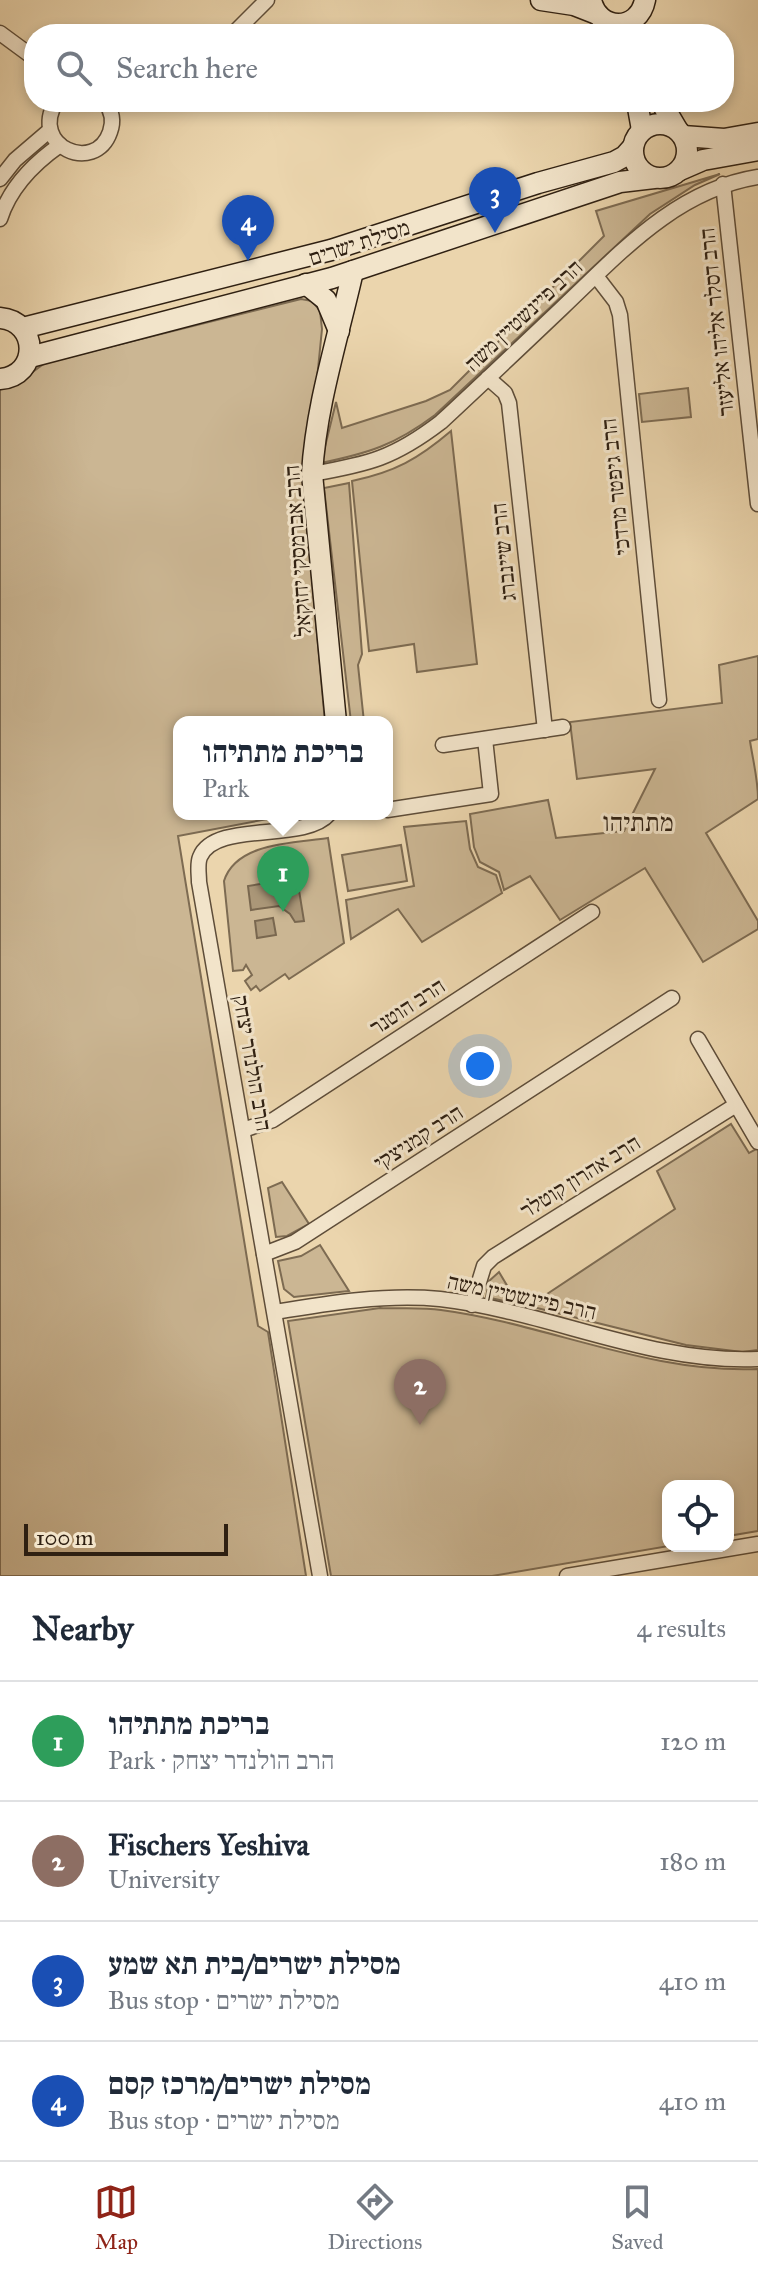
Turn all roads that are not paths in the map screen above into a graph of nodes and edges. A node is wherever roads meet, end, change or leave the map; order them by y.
1 (267, 0) edge
2 (541, 0) edge
3 (645, 4) edge
4 (594, 12) edge
5 (243, 24) edge
6 (619, 24) edge
7 (624, 24) edge
8 (643, 24) edge
9 (0, 33) edge
10 (24, 51) edge
11 (52, 112) edge
12 (111, 112) edge
13 (637, 112) edge
14 (667, 112) edge
15 (50, 130) junction
16 (680, 132) junction
17 (758, 133) edge
18 (637, 139) junction
19 (60, 145) junction
20 (758, 150) edge
21 (680, 170) junction
22 (758, 177) edge
23 (654, 178) junction
24 (0, 179) edge
25 (723, 184) junction
26 (0, 219) edge
27 (353, 271) junction
28 (596, 276) junction
29 (306, 284) junction
30 (0, 318) edge
31 (23, 328) junction
32 (339, 331) junction
33 (30, 357) junction
34 (488, 378) junction
35 (0, 379) edge
36 (312, 474) junction
37 (758, 504) edge
38 (659, 700) dead end
39 (335, 716) edge
40 (563, 727) dead end
41 (545, 730) junction
42 (485, 739) junction
43 (443, 745) dead end
44 (393, 809) edge
45 (322, 820) edge
46 (592, 912) dead end
47 (672, 998) dead end
48 (698, 1039) dead end
49 (736, 1105) junction
50 (243, 1130) junction
51 (758, 1142) edge
52 (264, 1254) junction
53 (472, 1305) junction
54 (275, 1312) junction
55 (758, 1359) edge
56 (758, 1544) edge
57 (665, 1560) junction
58 (320, 1576) edge
59 (567, 1576) edge
60 (668, 1576) edge

1 - 5 street
2 - 4 street
3 - 7 street
3 - 8 street
4 - 6 street
9 - 10 street
11 - 15 street
12 - 19 street
13 - 18 street
14 - 16 street
15 - 19 street
15 - 24 street
16 - 17 street
16 - 18 street
16 - 21 street
18 - 23 street
18 - 31 street, מסילת ישרים
19 - 26 street
20 - 21 street
21 - 23 street
22 - 25 street, הרב פיינשטיין משה
23 - 27 street, מסילת ישרים
25 - 28 street, הרב פיינשטיין משה
25 - 37 street, הרב דסלר אליהו אליעזר
27 - 29 street, מסילת ישרים
27 - 32 street, הרב אברמסקי יחזקאל
28 - 34 street, הרב פיינשטיין משה
28 - 38 street, הרב גיפטר מרדכי
29 - 32 street
29 - 33 street, מסילת ישרים
30 - 31 street
31 - 33 street
32 - 36 street, הרב אברמסקי יחזקאל
33 - 35 street
34 - 36 street, הרב פיינשטיין משה
34 - 41 street, הרב שיינברג
36 - 39 street, הרב אברמסקי יחזקאל
40 - 41 street
41 - 42 street
42 - 43 street
42 - 44 street
45 - 50 street, הרב הולנדר יצחק
46 - 50 street, הרב הוטנר
47 - 52 street, הרב קמניצקי
48 - 49 street
49 - 51 street
49 - 53 street, הרב אהרון קוטלר
50 - 52 street, הרב הולנדר יצחק
52 - 54 street, הרב הולנדר יצחק
53 - 54 street, הרב פיינשטיין משה
53 - 55 street, הרב פיינשטיין משה
54 - 58 street, הרב הולנדר יצחק
56 - 57 street
57 - 59 street
57 - 60 street

